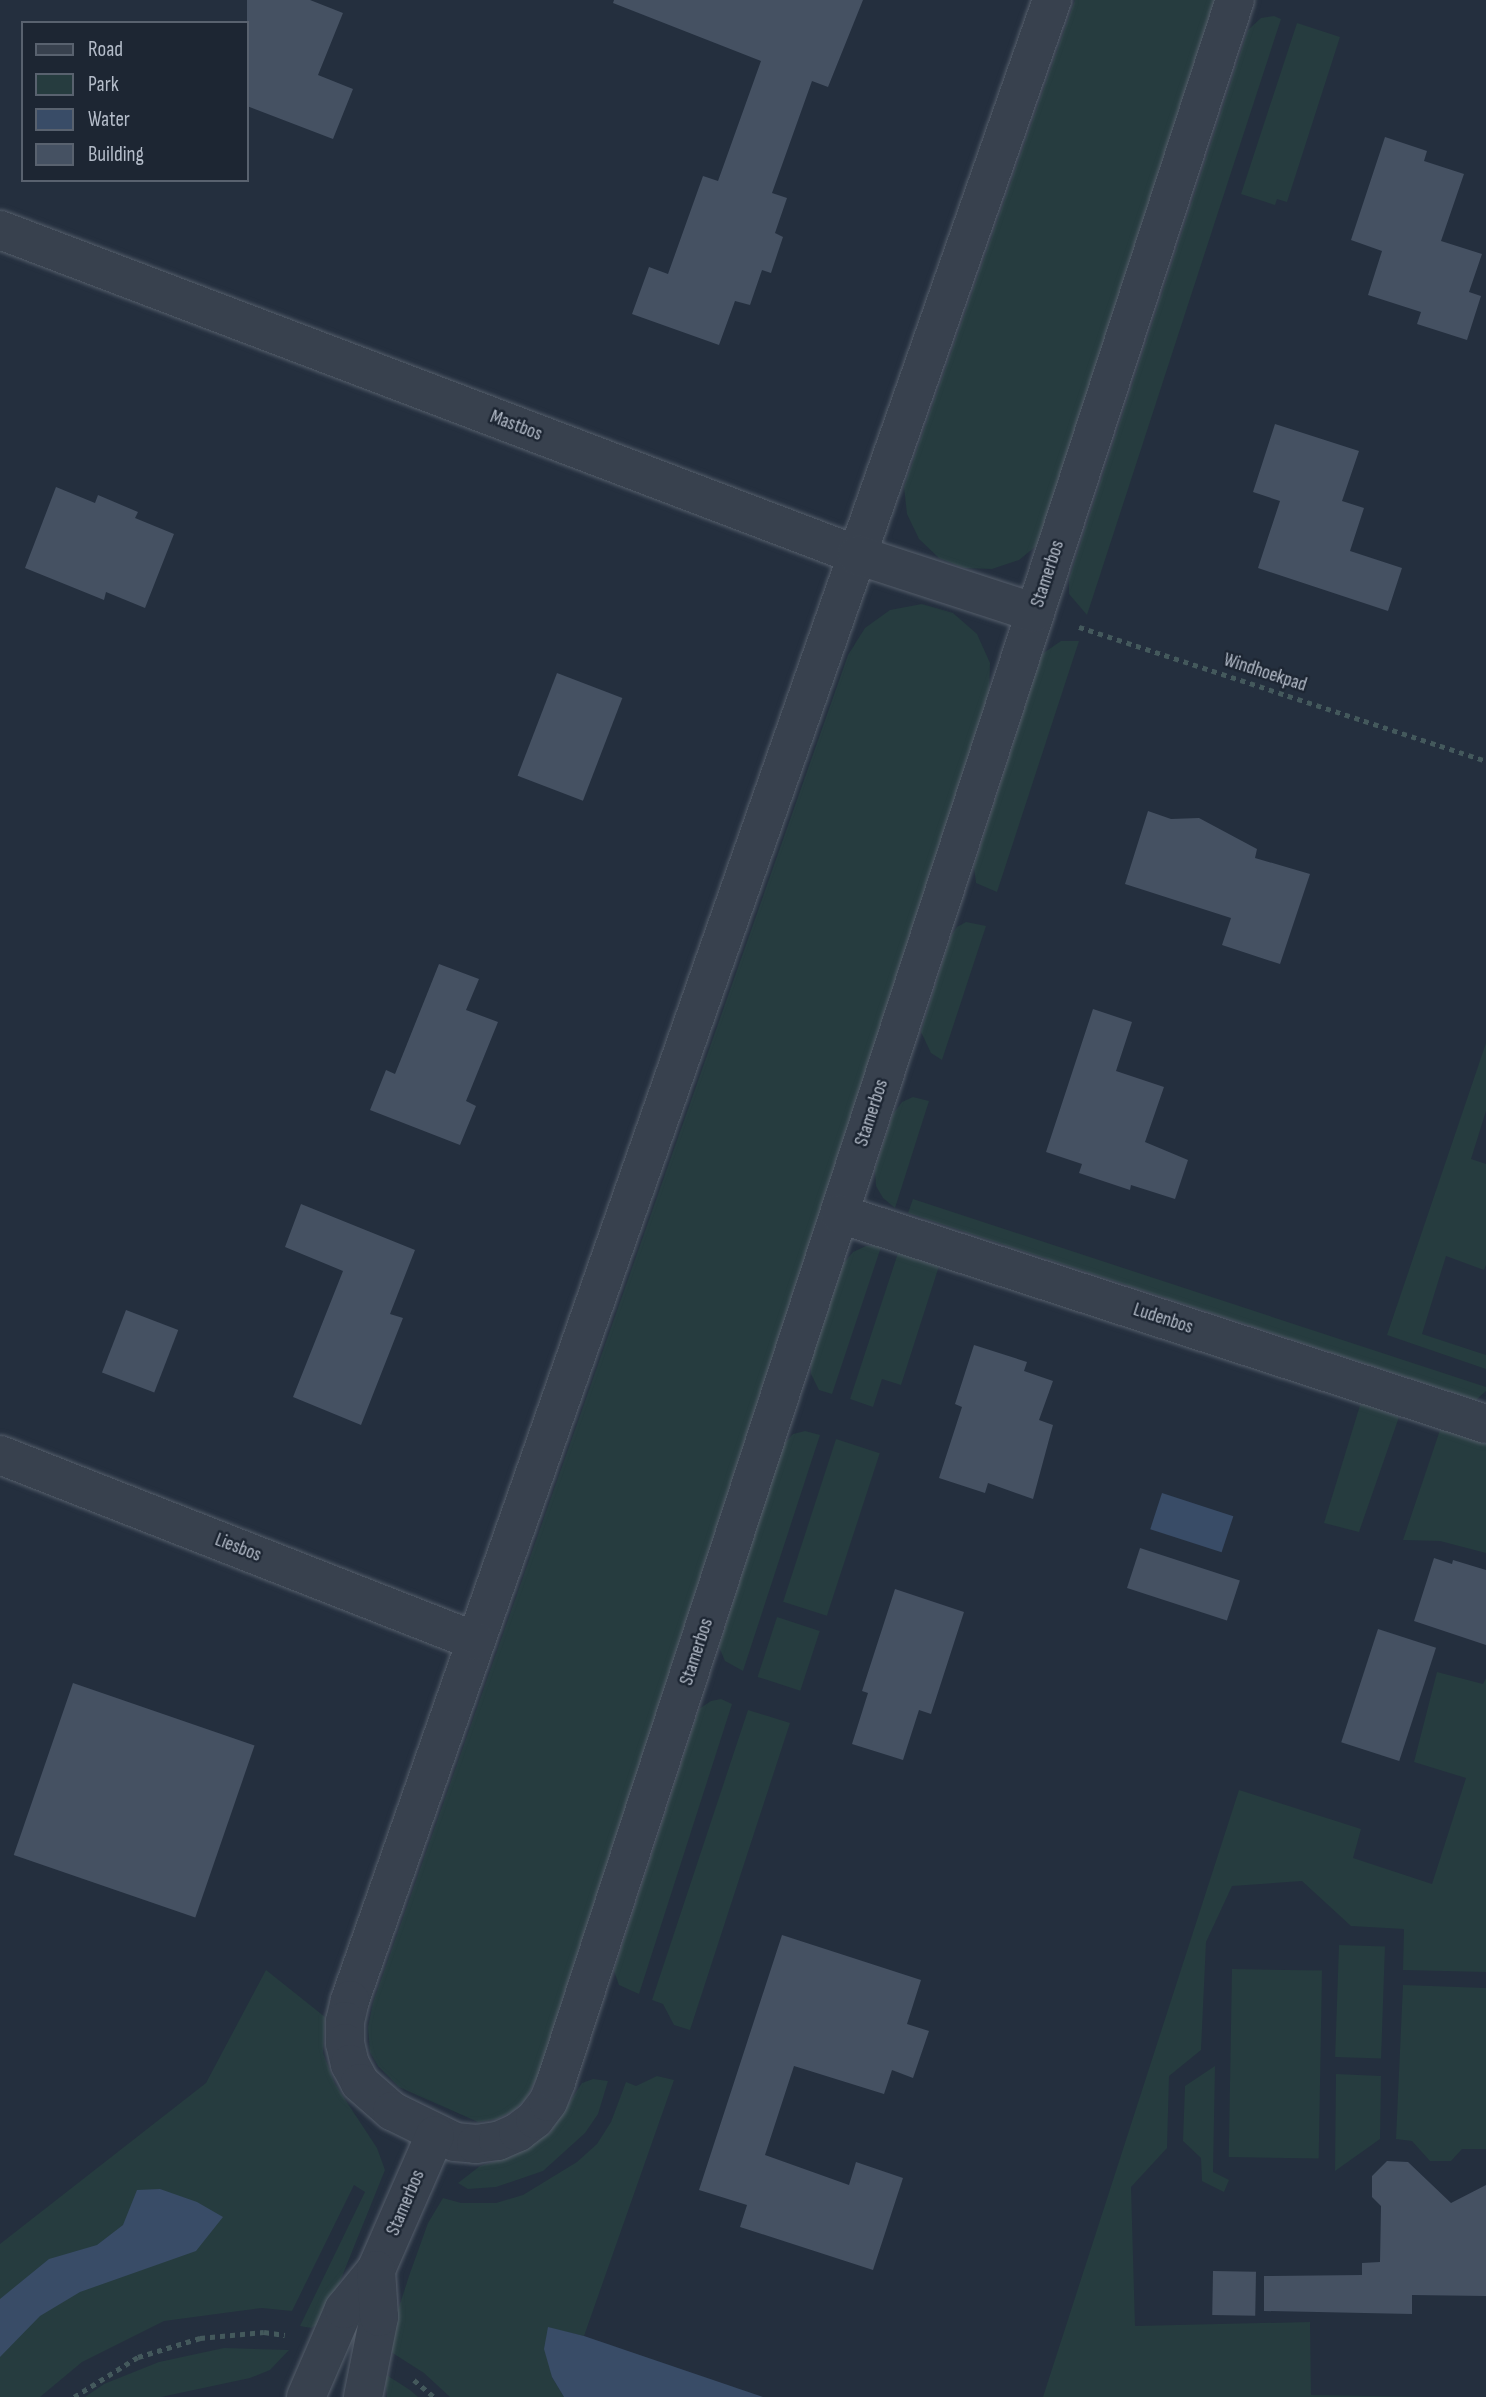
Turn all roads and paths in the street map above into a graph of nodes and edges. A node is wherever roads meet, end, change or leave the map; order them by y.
1 (1052, 0) edge
2 (1235, 0) edge
3 (0, 230) edge
4 (857, 555) junction
5 (1035, 613) junction
6 (1486, 761) edge
7 (840, 1214) junction
8 (1486, 1424) edge
9 (0, 1455) edge
10 (475, 1642) junction
11 (435, 2135) junction
12 (376, 2270) junction
13 (329, 2341) junction
14 (373, 2357) junction
15 (74, 2397) edge
16 (306, 2397) edge
17 (363, 2397) edge
18 (434, 2397) edge

1 - 4 street, Stamerbos
2 - 5 street, Stamerbos
3 - 4 street, Mastbos
4 - 5 street, Mastbos
4 - 10 street, Stamerbos
5 - 6 path, Windhoekpad
5 - 7 street, Stamerbos
7 - 8 street, Ludenbos
7 - 11 street, Stamerbos
9 - 10 street, Liesbos
10 - 11 street, Stamerbos
11 - 12 street, Stamerbos
12 - 13 street, Stamerbos
12 - 14 street, Stamerbos
13 - 15 path
13 - 16 street, Stamerbos
14 - 17 street, Stamerbos
14 - 18 path

